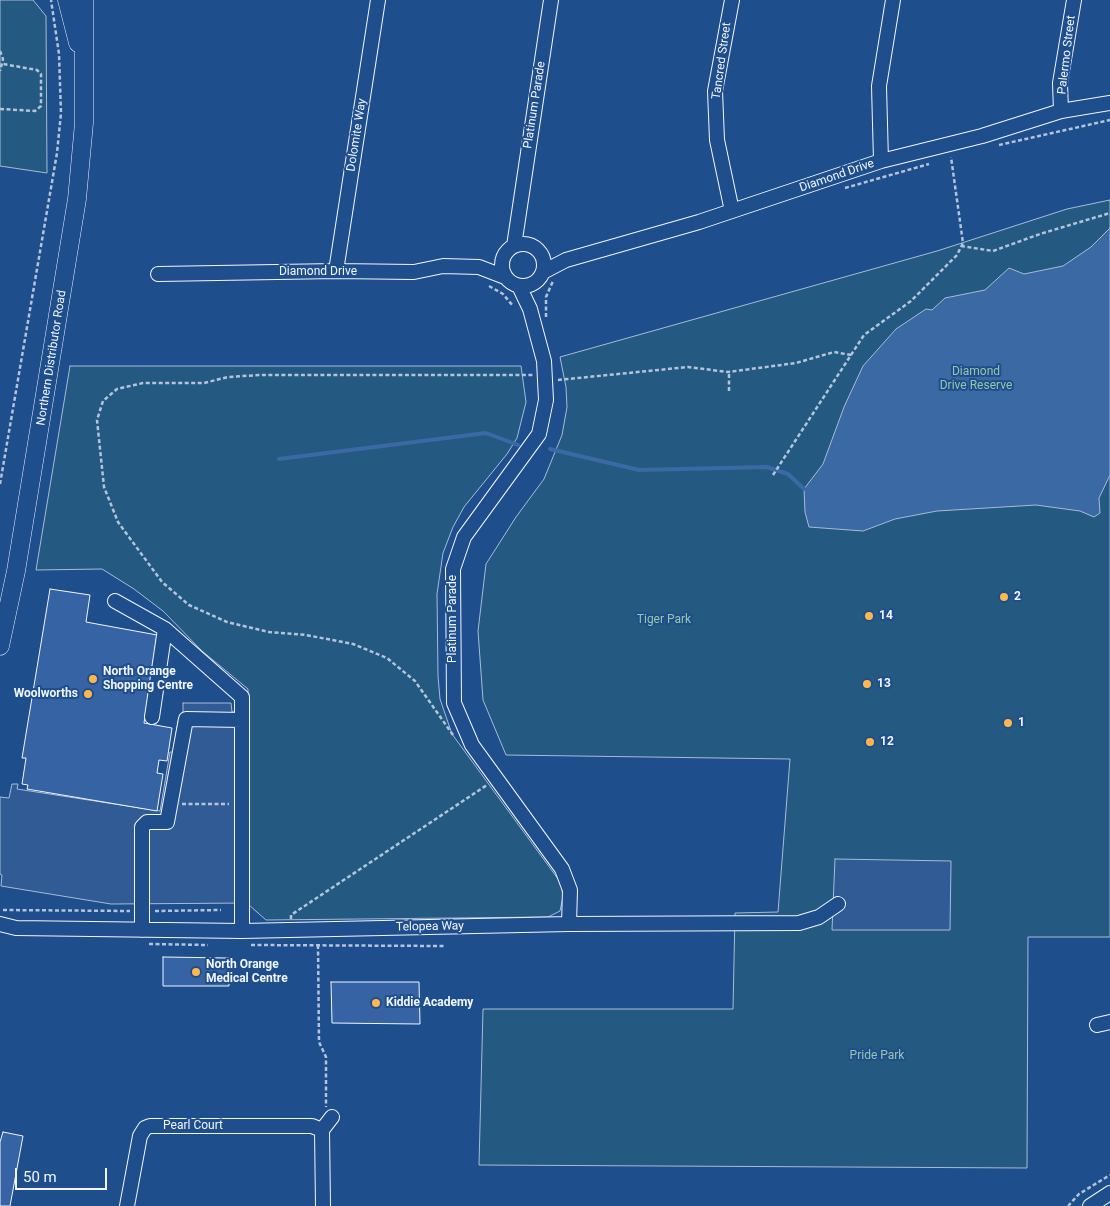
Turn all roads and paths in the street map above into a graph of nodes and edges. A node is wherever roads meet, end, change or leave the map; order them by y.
1 (51, 0) edge
2 (67, 0) edge
3 (84, 0) edge
4 (378, 0) edge
5 (551, 0) edge
6 (732, 0) edge
7 (894, 0) edge
8 (1074, 0) edge
9 (0, 51) edge
10 (3, 64) junction
11 (84, 68) junction
12 (0, 71) edge
13 (1110, 102) edge
14 (0, 109) edge
15 (1061, 111) junction
16 (1110, 120) edge
17 (997, 146) dead end
18 (960, 155) dead end
19 (881, 161) junction
20 (932, 163) dead end
21 (836, 190) dead end
22 (518, 209) junction
23 (732, 211) junction
24 (1110, 213) edge
25 (514, 246) junction
26 (961, 246) junction
27 (533, 248) junction
28 (503, 259) junction
29 (566, 260) junction
30 (478, 267) junction
31 (336, 270) junction
32 (158, 274) dead end
33 (505, 277) junction
34 (557, 277) dead end
35 (538, 278) junction
36 (519, 286) junction
37 (530, 309) junction
38 (547, 322) dead end
39 (851, 355) junction
40 (729, 372) junction
41 (537, 374) dead end
42 (556, 374) dead end
43 (728, 391) dead end
44 (773, 476) dead end
45 (0, 484) edge
46 (115, 602) dead end
47 (165, 629) junction
48 (0, 646) edge
49 (152, 717) dead end
50 (242, 720) junction
51 (454, 737) dead end
52 (482, 777) dead end
53 (177, 804) dead end
54 (231, 804) dead end
55 (838, 904) dead end
56 (0, 910) edge
57 (221, 910) dead end
58 (142, 911) junction
59 (0, 924) edge
60 (569, 924) junction
61 (16, 928) junction
62 (142, 930) junction
63 (291, 930) junction
64 (0, 931) edge
65 (242, 938) junction
66 (149, 944) dead end
67 (213, 945) dead end
68 (318, 945) junction
69 (444, 946) dead end
70 (328, 1123) junction
71 (1110, 1175) edge
72 (1110, 1193) edge
73 (127, 1206) edge
74 (323, 1206) edge
75 (1068, 1206) edge
76 (1090, 1206) edge

1 - 45 path
2 - 11 main road, Northern Distributor Road
3 - 11 main road, Northern Distributor Road
4 - 31 street, Dolomite Way
5 - 22 street, Platinum Parade
6 - 23 street, Tancred Street
7 - 19 street
8 - 15 street, Palermo Street
9 - 10 path
10 - 12 path
10 - 14 path
11 - 48 main road, Northern Distributor Road
13 - 15 street, Diamond Drive
15 - 19 street, Diamond Drive
16 - 17 path
18 - 26 path
19 - 23 street, Diamond Drive
20 - 21 path
22 - 25 street, Platinum Parade
22 - 27 street, Platinum Parade
23 - 29 street, Diamond Drive
24 - 26 path
25 - 27 street
25 - 28 street
26 - 39 path
27 - 29 street
27 - 35 street
28 - 30 street, Diamond Drive
28 - 33 street
29 - 35 street, Diamond Drive
30 - 31 street, Diamond Drive
30 - 33 street, Diamond Drive
31 - 32 street, Diamond Drive
33 - 36 street
34 - 38 path
35 - 36 street
35 - 37 street, Platinum Parade
36 - 37 street, Platinum Parade
37 - 60 street, Platinum Parade
39 - 40 path
39 - 44 path
40 - 42 path
40 - 43 path
41 - 51 path
46 - 47 street
47 - 49 street
47 - 50 street
50 - 58 street
50 - 65 street
52 - 63 path
53 - 54 path
55 - 60 street, Telopea Way
56 - 58 path
57 - 58 path
58 - 62 street
59 - 61 street, Telopea Way
60 - 63 street, Telopea Way
61 - 62 street, Telopea Way
61 - 64 street, Telopea Way
62 - 65 street, Telopea Way
63 - 65 street, Telopea Way
65 - 68 path
66 - 67 path
68 - 69 path
68 - 70 path
70 - 73 street, Pearl Court
70 - 74 street
71 - 75 path
72 - 76 street

